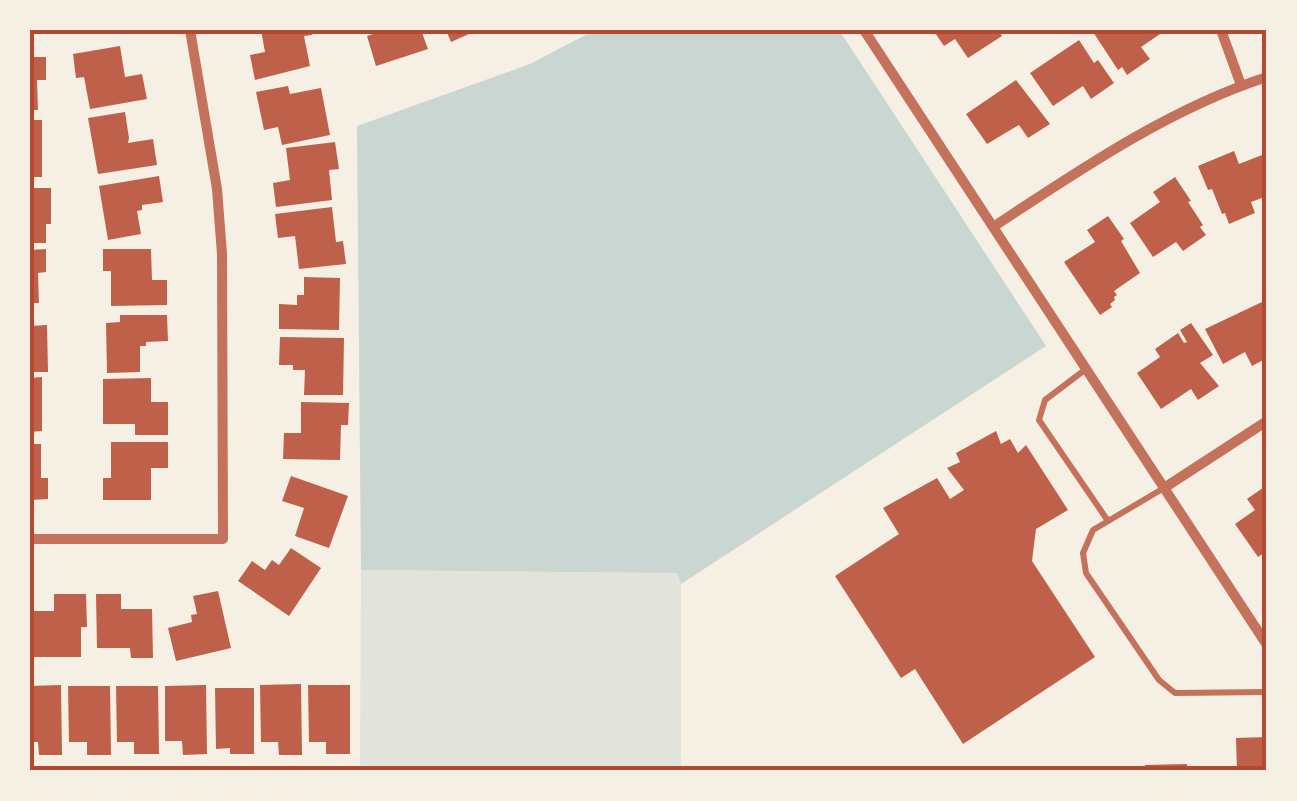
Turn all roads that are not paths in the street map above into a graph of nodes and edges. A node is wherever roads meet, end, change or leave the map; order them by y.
1 (190, 30) edge
2 (864, 30) edge
3 (1220, 30) edge
4 (1267, 76) edge
5 (1241, 85) junction
6 (993, 227) junction
7 (1086, 369) junction
8 (1267, 421) edge
9 (1164, 488) junction
10 (1108, 522) junction
11 (30, 540) edge
12 (1267, 645) edge
13 (1267, 692) edge

1 - 11 street
2 - 6 street
3 - 5 street
4 - 5 street
5 - 6 street
6 - 7 street
7 - 9 street
7 - 10 lane
8 - 9 street
9 - 10 lane
9 - 12 street
10 - 13 lane

